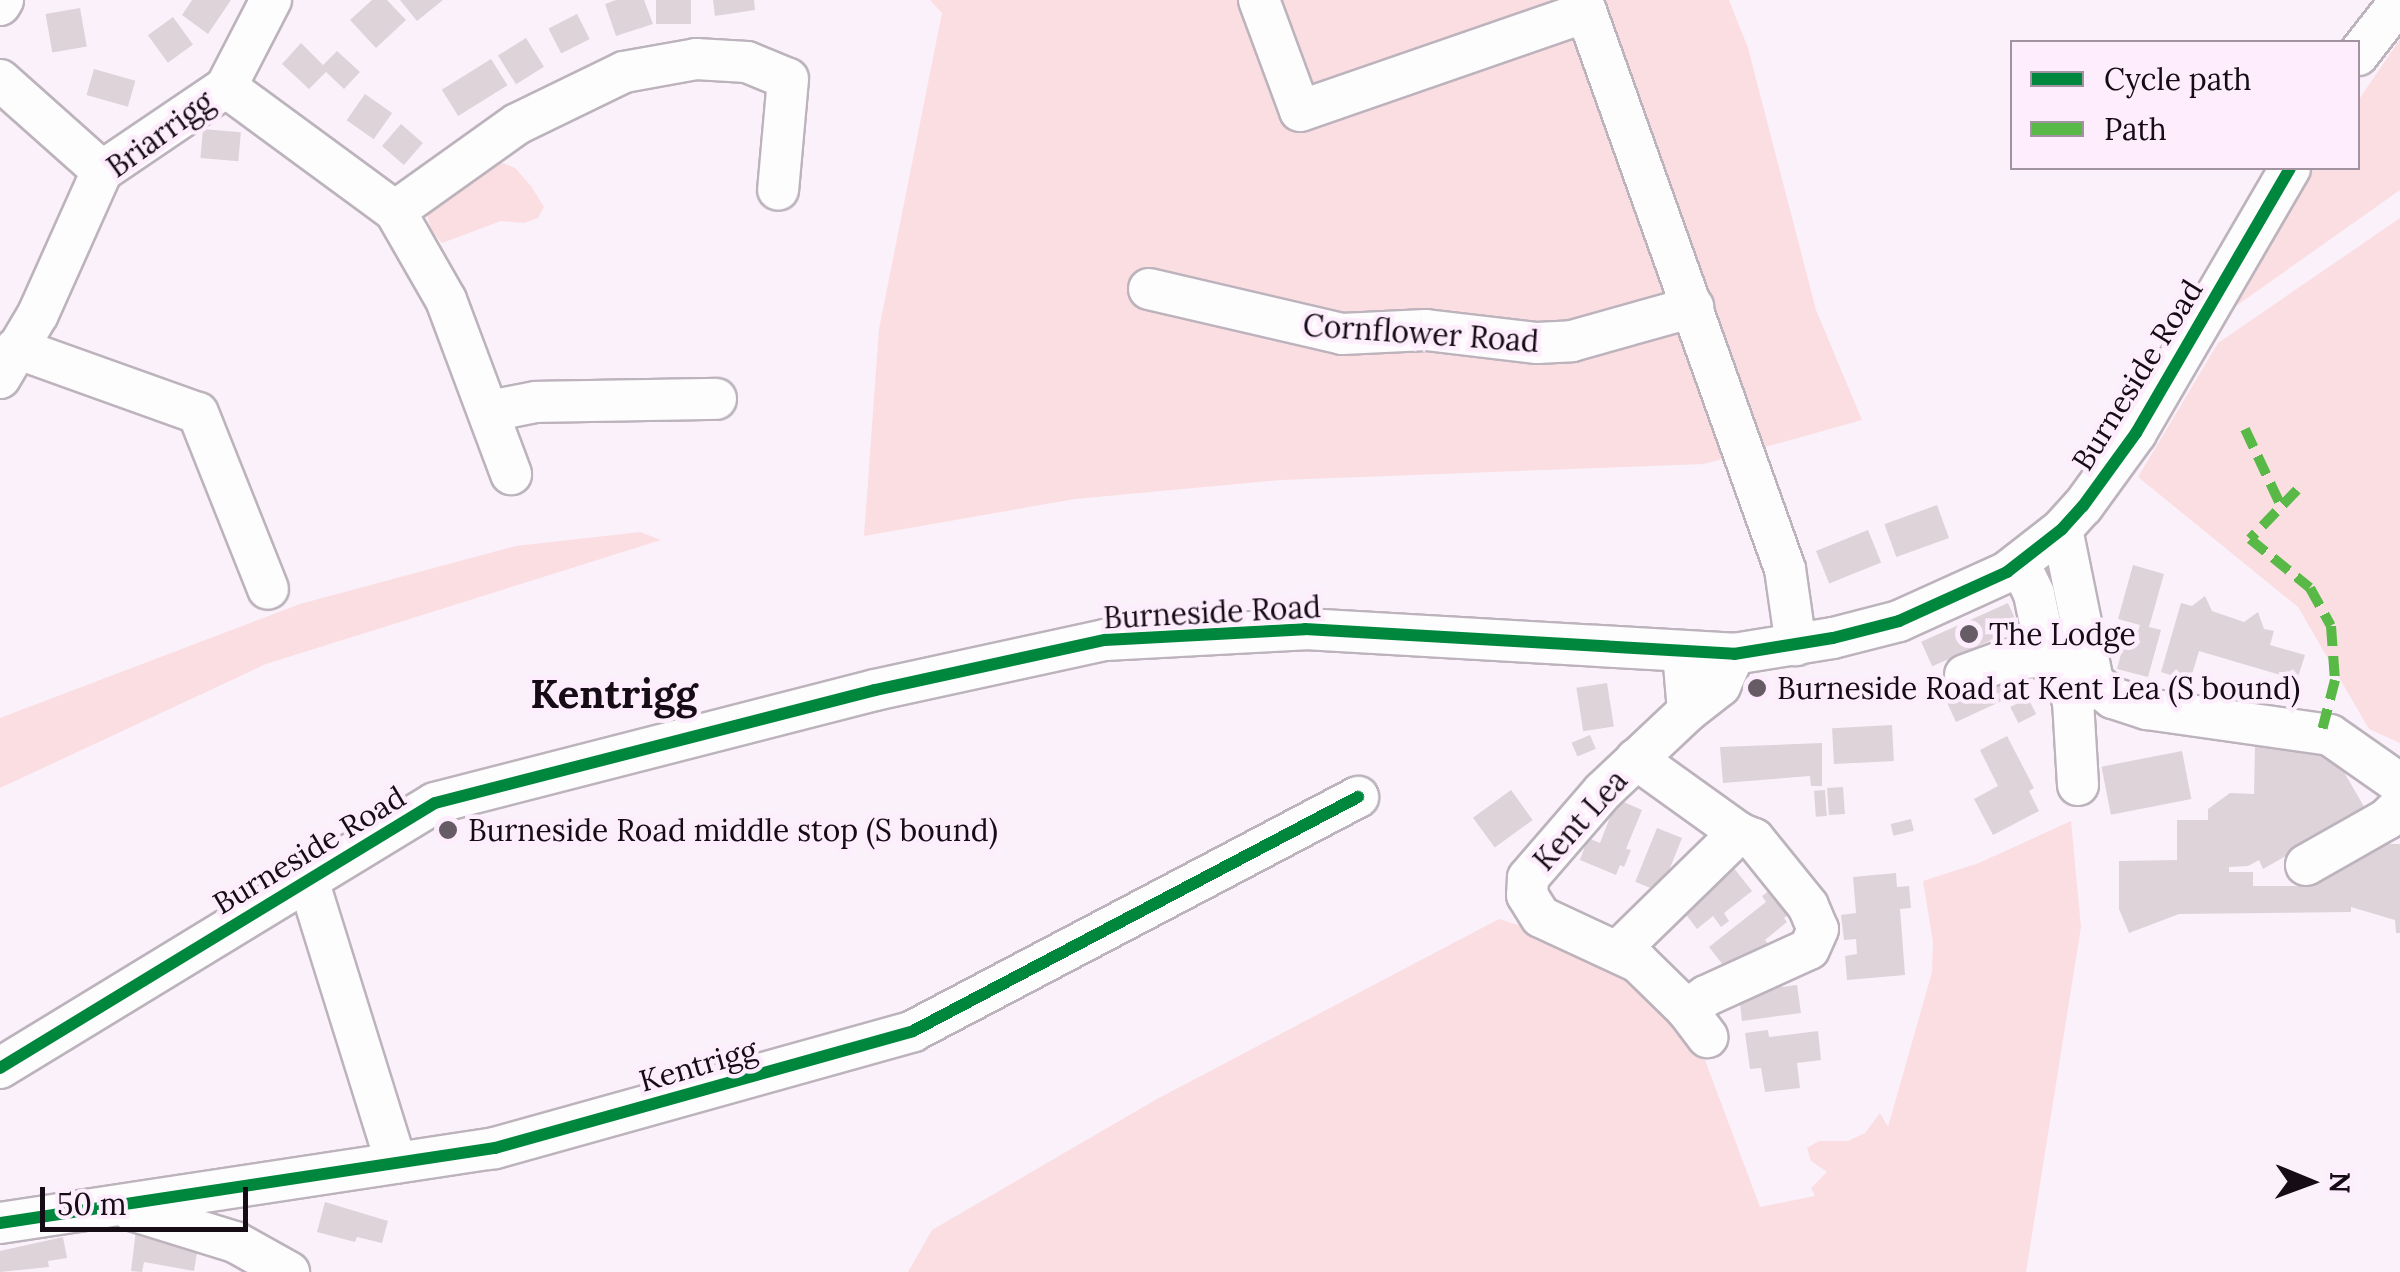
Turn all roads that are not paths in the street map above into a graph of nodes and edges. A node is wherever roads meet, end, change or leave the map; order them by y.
1 (270, 0) edge
2 (1258, 0) edge
3 (2400, 1) edge
4 (1584, 6) edge
5 (2360, 52) edge
6 (0, 80) edge
7 (226, 87) junction
8 (102, 170) junction
9 (2289, 170) edge
10 (778, 190) dead end
11 (396, 212) junction
12 (1150, 290) dead end
13 (1693, 307) junction
14 (11, 346) edge
15 (716, 399) dead end
16 (490, 411) junction
17 (511, 474) dead end
18 (2062, 529) junction
19 (2019, 563) junction
20 (268, 589) dead end
21 (1796, 645) junction
22 (1683, 654) junction
23 (1734, 654) junction
24 (2074, 673) junction
25 (1965, 675) dead end
26 (1688, 712) junction
27 (1636, 759) junction
28 (2400, 784) edge
29 (2078, 785) dead end
30 (1358, 797) dead end
31 (2400, 806) edge
32 (1739, 833) junction
33 (2306, 865) dead end
34 (308, 880) junction
35 (1619, 950) junction
36 (0, 1068) edge
37 (396, 1163) junction
38 (118, 1206) junction
39 (0, 1223) edge
40 (290, 1272) edge

1 - 7 street, Briarrigg
2 - 4 street
3 - 5 street
4 - 13 street
6 - 8 street
7 - 8 street, Briarrigg
7 - 11 street
8 - 14 street, Briarrigg
9 - 18 street, Burneside Road
10 - 11 street
11 - 16 street
12 - 13 street, Cornflower Road
13 - 21 street
14 - 20 street
15 - 16 street
16 - 17 street
18 - 19 street, Burneside Road
18 - 24 street
19 - 21 street, Burneside Road
19 - 24 street
21 - 23 street, Burneside Road
22 - 23 street, Burneside Road
22 - 26 street
22 - 34 street, Burneside Road
23 - 26 street, Kent Lea
24 - 25 street
24 - 28 street
24 - 29 street
26 - 27 street, Kent Lea
27 - 32 street
27 - 35 street, Kent Lea
30 - 37 street, Kentrigg
31 - 33 street
32 - 35 street
32 - 35 street, Kent Lea
34 - 36 street, Burneside Road
34 - 37 street
37 - 38 street, Kentrigg
38 - 39 street, Kentrigg
38 - 40 street

